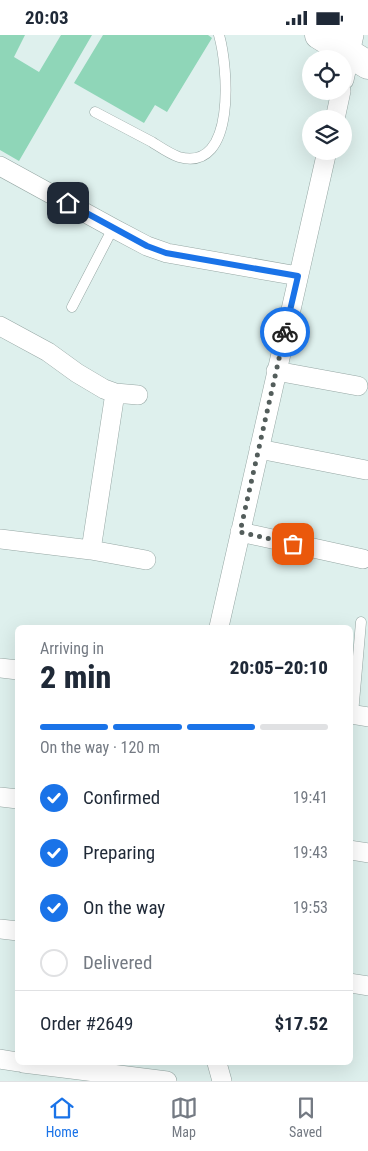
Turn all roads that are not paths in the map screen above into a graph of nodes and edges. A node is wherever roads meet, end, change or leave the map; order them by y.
1 (219, 35) edge
2 (319, 35) edge
3 (357, 51) edge
4 (95, 112) dead end
5 (325, 160) edge
6 (0, 166) edge
7 (113, 228) junction
8 (298, 276) junction
9 (72, 307) dead end
10 (0, 326) edge
11 (276, 371) junction
12 (358, 386) dead end
13 (115, 393) junction
14 (138, 395) dead end
15 (259, 449) junction
16 (366, 470) dead end
17 (240, 532) junction
18 (0, 539) edge
19 (90, 550) junction
20 (363, 559) dead end
21 (146, 560) dead end
22 (361, 623) dead end
23 (219, 625) edge
24 (0, 668) edge
25 (15, 670) edge
26 (357, 715) edge
27 (0, 797) edge
28 (15, 799) edge
29 (353, 850) edge
30 (368, 853) edge
31 (0, 929) edge
32 (15, 931) edge
33 (353, 984) edge
34 (368, 986) edge
35 (0, 1059) edge
36 (15, 1062) edge
37 (39, 1065) edge
38 (218, 1065) edge
39 (167, 1081) edge
40 (222, 1081) edge

1 - 4 lane
2 - 3 highway
5 - 8 street
6 - 7 street
7 - 8 street
7 - 9 lane
8 - 11 street
10 - 13 street
11 - 12 street
11 - 15 street
13 - 14 street
13 - 19 street
15 - 16 street
15 - 17 street
17 - 20 street
17 - 23 street
18 - 19 street
19 - 21 street
22 - 26 lane
24 - 25 street
27 - 28 street
29 - 30 street
31 - 32 street
33 - 34 street
35 - 36 street
37 - 39 street
38 - 40 street

